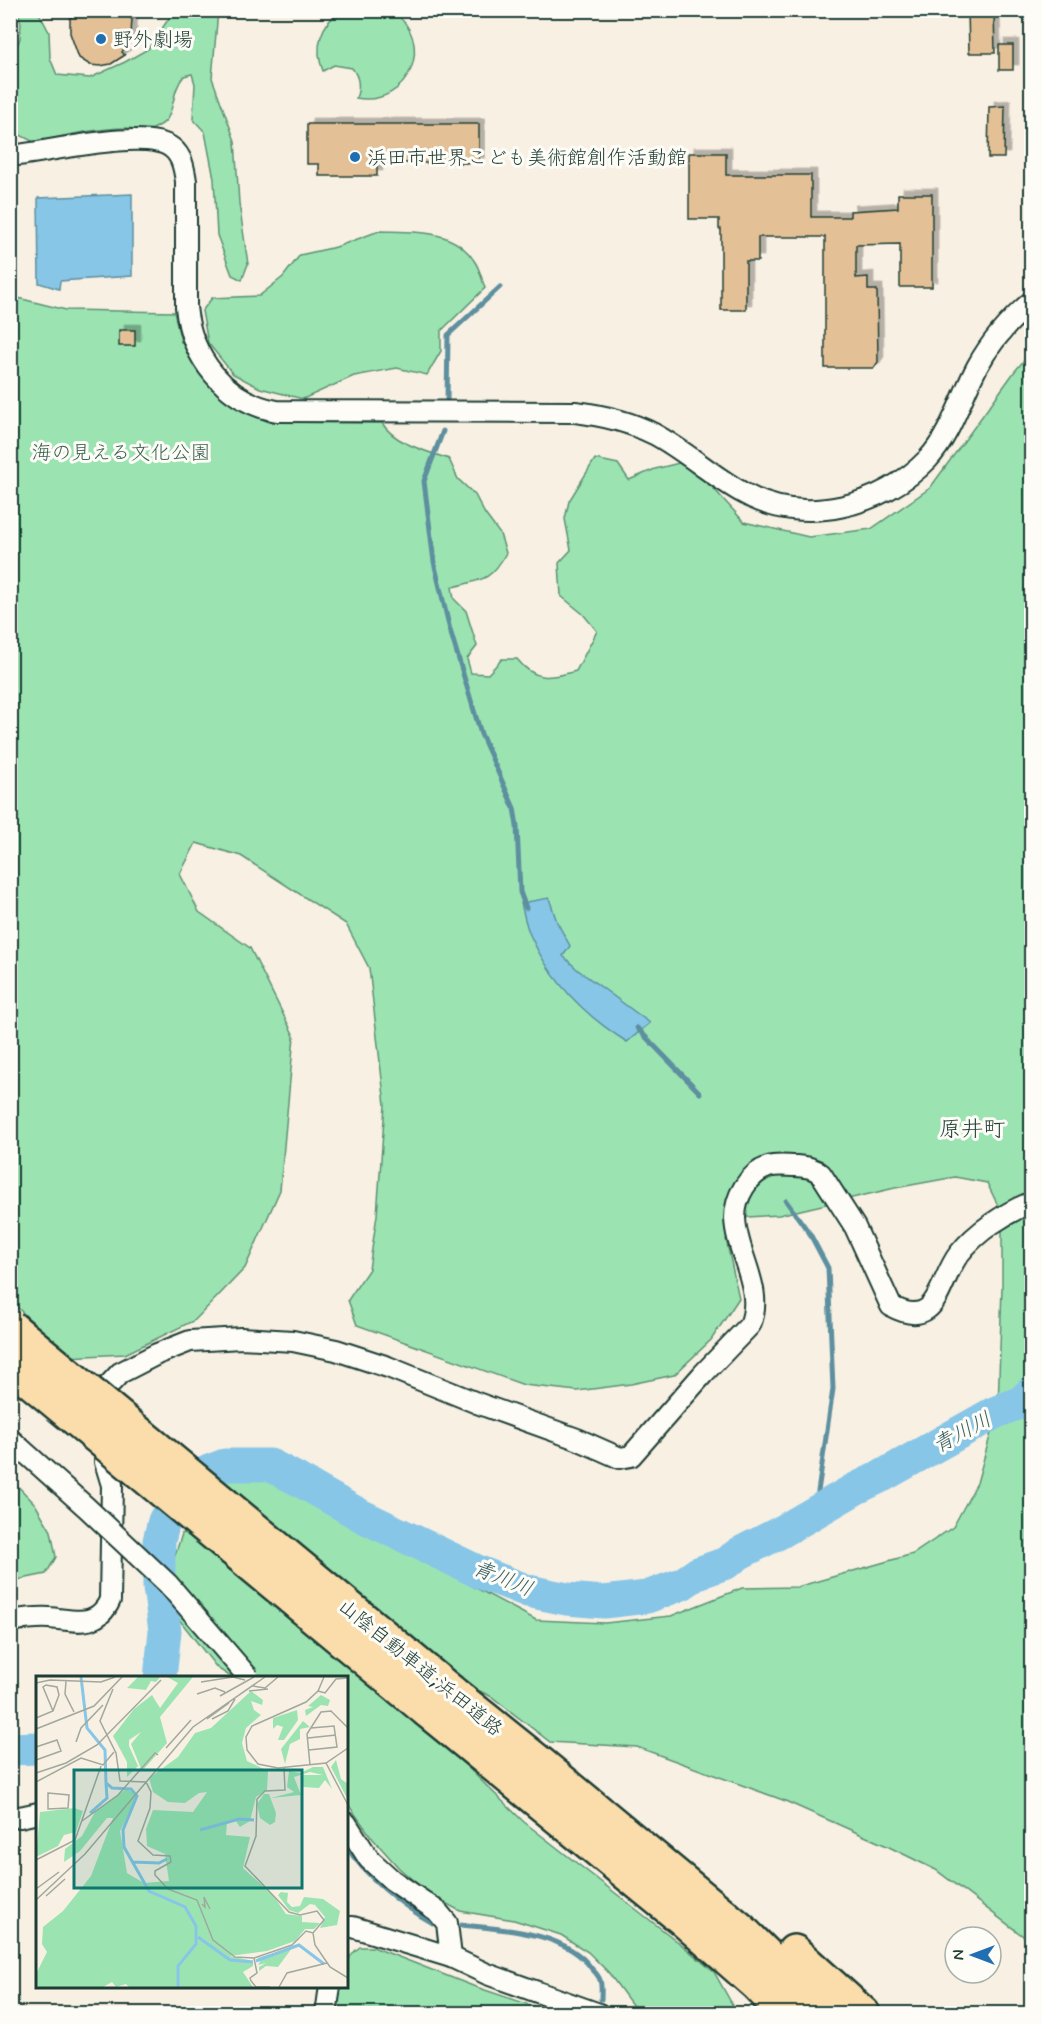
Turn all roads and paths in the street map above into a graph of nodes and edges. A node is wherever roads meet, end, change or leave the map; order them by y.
1 (10, 156) edge
2 (1032, 301) edge
3 (1032, 1202) edge
4 (10, 1327) edge
5 (10, 1364) edge
6 (10, 1439) edge
7 (10, 1621) edge
8 (248, 1676) edge
9 (440, 1702) junction
10 (542, 1765) junction
11 (36, 1813) edge
12 (10, 1816) edge
13 (348, 1826) edge
14 (348, 1927) edge
15 (451, 1957) junction
16 (330, 1988) edge
17 (326, 2013) edge
18 (599, 2013) edge
19 (786, 2013) edge
20 (826, 2013) edge
21 (862, 2013) edge

1 - 2 street
3 - 7 street
4 - 9 highway, 山陰自動車道;浜田道路, bridge
5 - 9 highway, 山陰自動車道;浜田道路, bridge
6 - 8 street, bridge
9 - 10 highway, 山陰自動車道;浜田道路
9 - 19 highway, 山陰自動車道;浜田道路
10 - 20 highway, 山陰自動車道;浜田道路
10 - 21 highway
11 - 12 street
13 - 15 street
14 - 15 street
15 - 18 street
16 - 17 street

